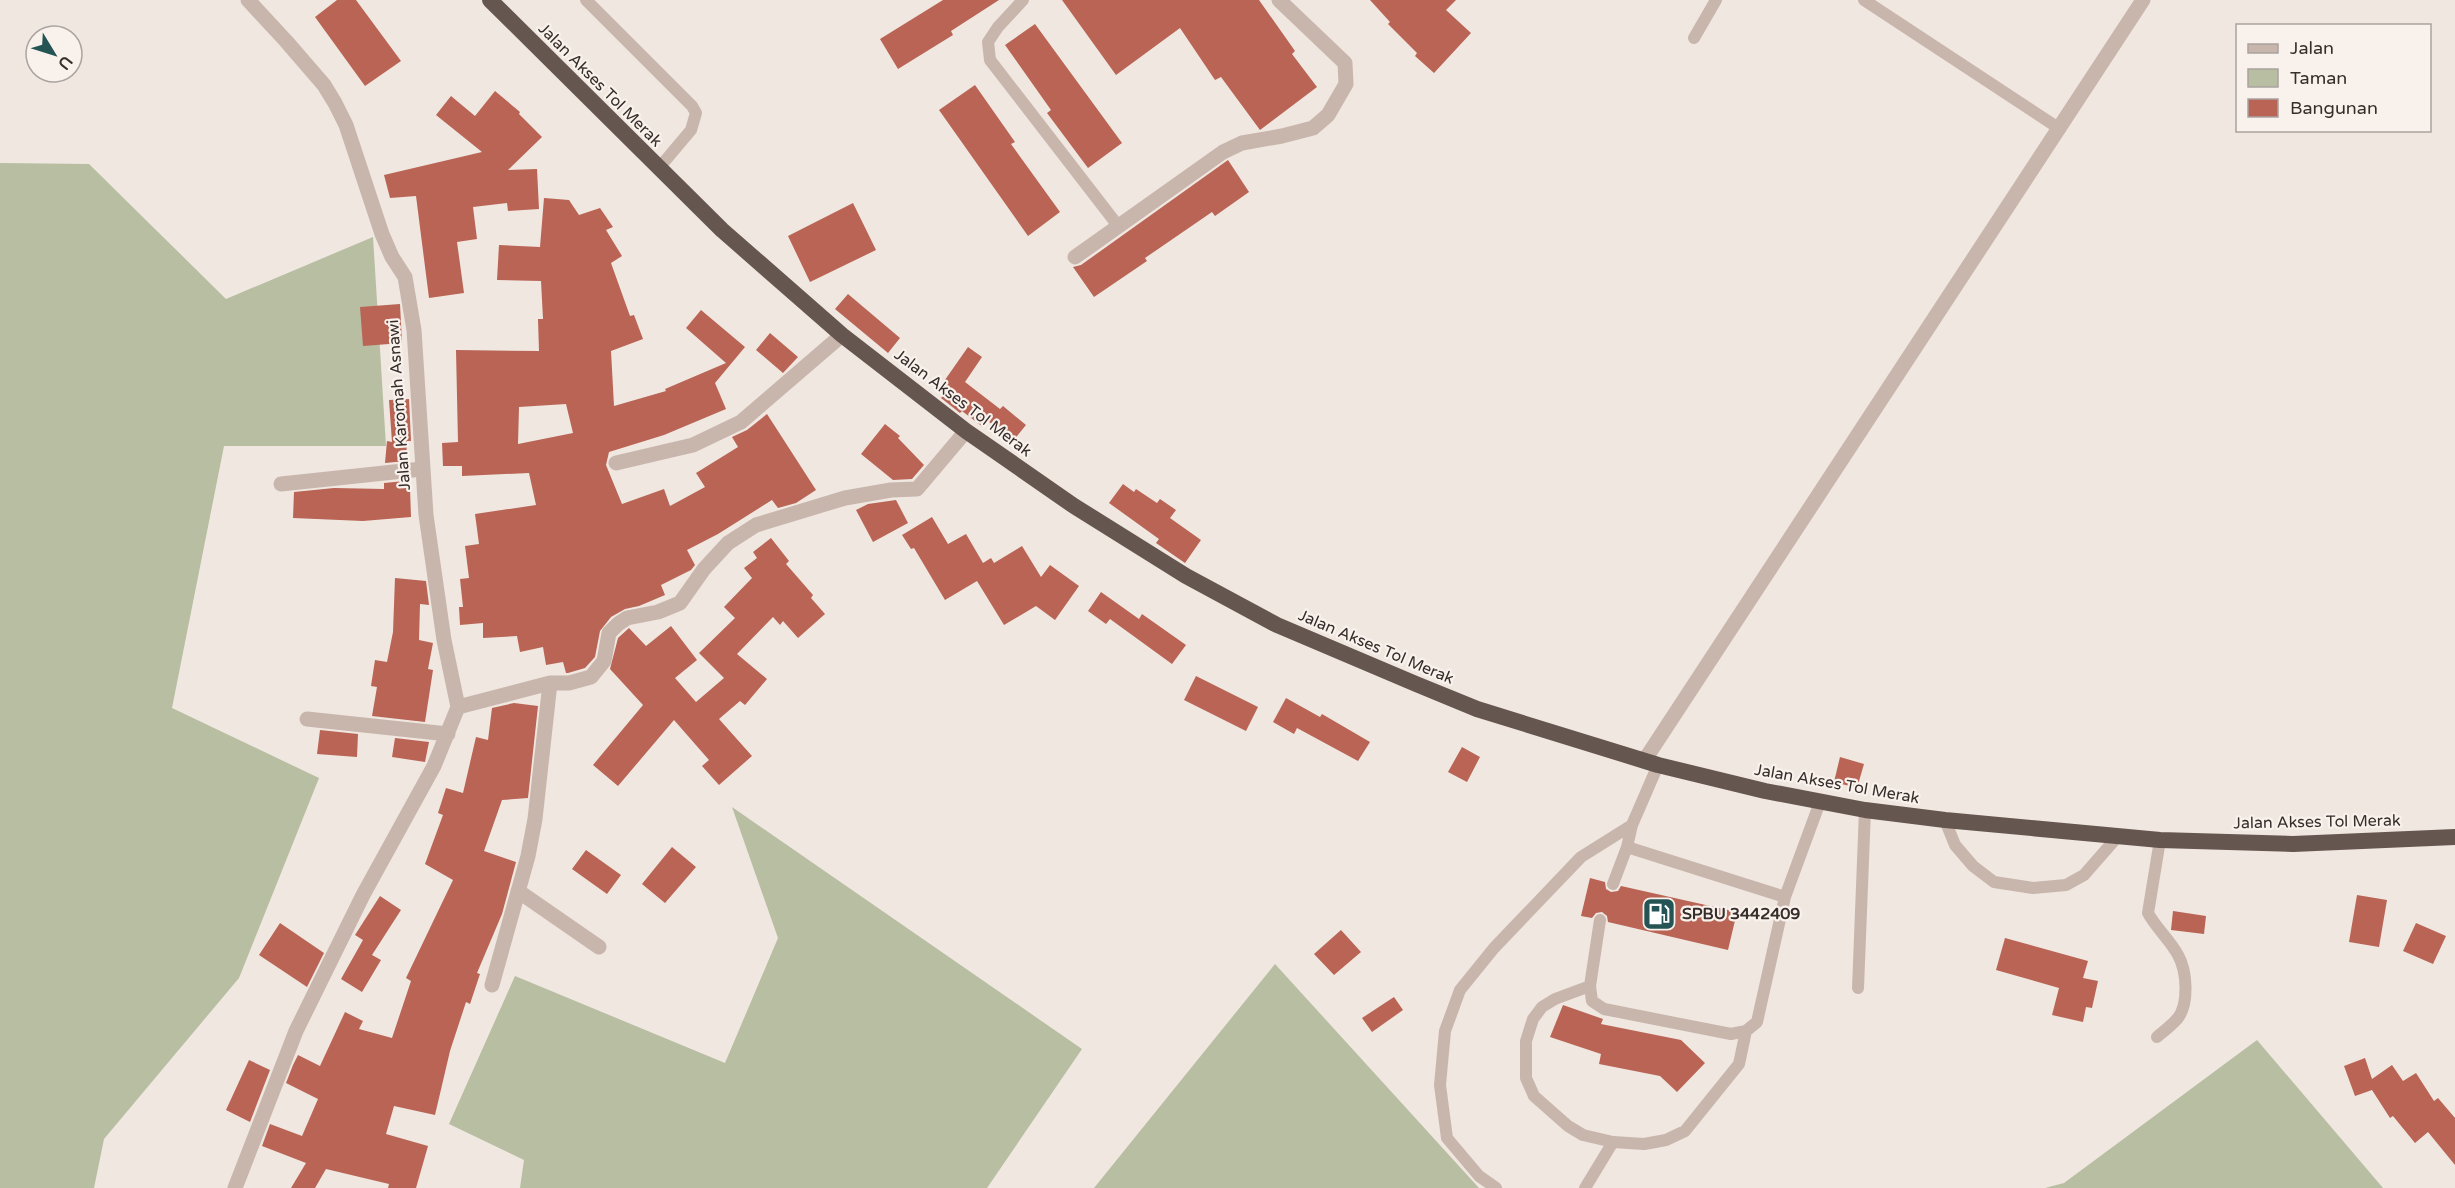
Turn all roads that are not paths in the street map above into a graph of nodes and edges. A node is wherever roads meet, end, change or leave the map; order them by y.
1 (248, 0) edge
2 (490, 0) edge
3 (586, 0) edge
4 (1023, 0) edge
5 (1279, 0) edge
6 (1716, 0) edge
7 (1864, 0) edge
8 (2143, 0) edge
9 (1694, 38) dead end
10 (2060, 129) junction
11 (659, 168) junction
12 (1119, 226) junction
13 (1075, 257) dead end
14 (842, 336) junction
15 (966, 431) junction
16 (616, 464) dead end
17 (422, 469) junction
18 (281, 484) dead end
19 (550, 683) junction
20 (458, 707) junction
21 (307, 719) dead end
22 (448, 734) junction
23 (1651, 763) junction
24 (1820, 802) junction
25 (1865, 810) junction
26 (1945, 820) junction
27 (1632, 825) junction
28 (2119, 835) junction
29 (2455, 837) edge
30 (2160, 840) junction
31 (1627, 847) junction
32 (1613, 884) dead end
33 (518, 891) junction
34 (1785, 897) junction
35 (1600, 920) dead end
36 (599, 947) dead end
37 (492, 985) dead end
38 (1590, 986) junction
39 (1858, 988) dead end
40 (1746, 1031) junction
41 (2157, 1037) dead end
42 (1613, 1142) junction
43 (235, 1188) edge
44 (1496, 1188) edge
45 (1585, 1188) edge

1 - 17 street, Jalan Karomah Asnawi
2 - 11 highway, Jalan Akses Tol Merak
3 - 11 lane
4 - 12 lane
5 - 12 street
6 - 9 lane
7 - 10 lane
8 - 10 street
10 - 23 street
11 - 14 highway, Jalan Akses Tol Merak
12 - 13 street
14 - 15 highway, Jalan Akses Tol Merak
14 - 16 street
15 - 19 street
15 - 23 highway, Jalan Akses Tol Merak
17 - 18 street
17 - 20 street, Jalan Karomah Asnawi
19 - 20 street
19 - 33 street
20 - 22 street
21 - 22 street
22 - 43 street
23 - 24 highway, Jalan Akses Tol Merak
23 - 27 lane
24 - 25 highway, Jalan Akses Tol Merak
24 - 34 lane
25 - 26 highway, Jalan Akses Tol Merak
25 - 39 lane
26 - 28 highway, Jalan Akses Tol Merak
26 - 28 lane
27 - 31 lane
27 - 44 lane
28 - 30 highway, Jalan Akses Tol Merak
29 - 30 highway, Jalan Akses Tol Merak
30 - 41 lane
31 - 32 lane
31 - 34 lane
33 - 36 street
33 - 37 street
34 - 40 lane
35 - 38 lane
38 - 40 lane
38 - 42 lane
40 - 42 lane
42 - 45 lane

